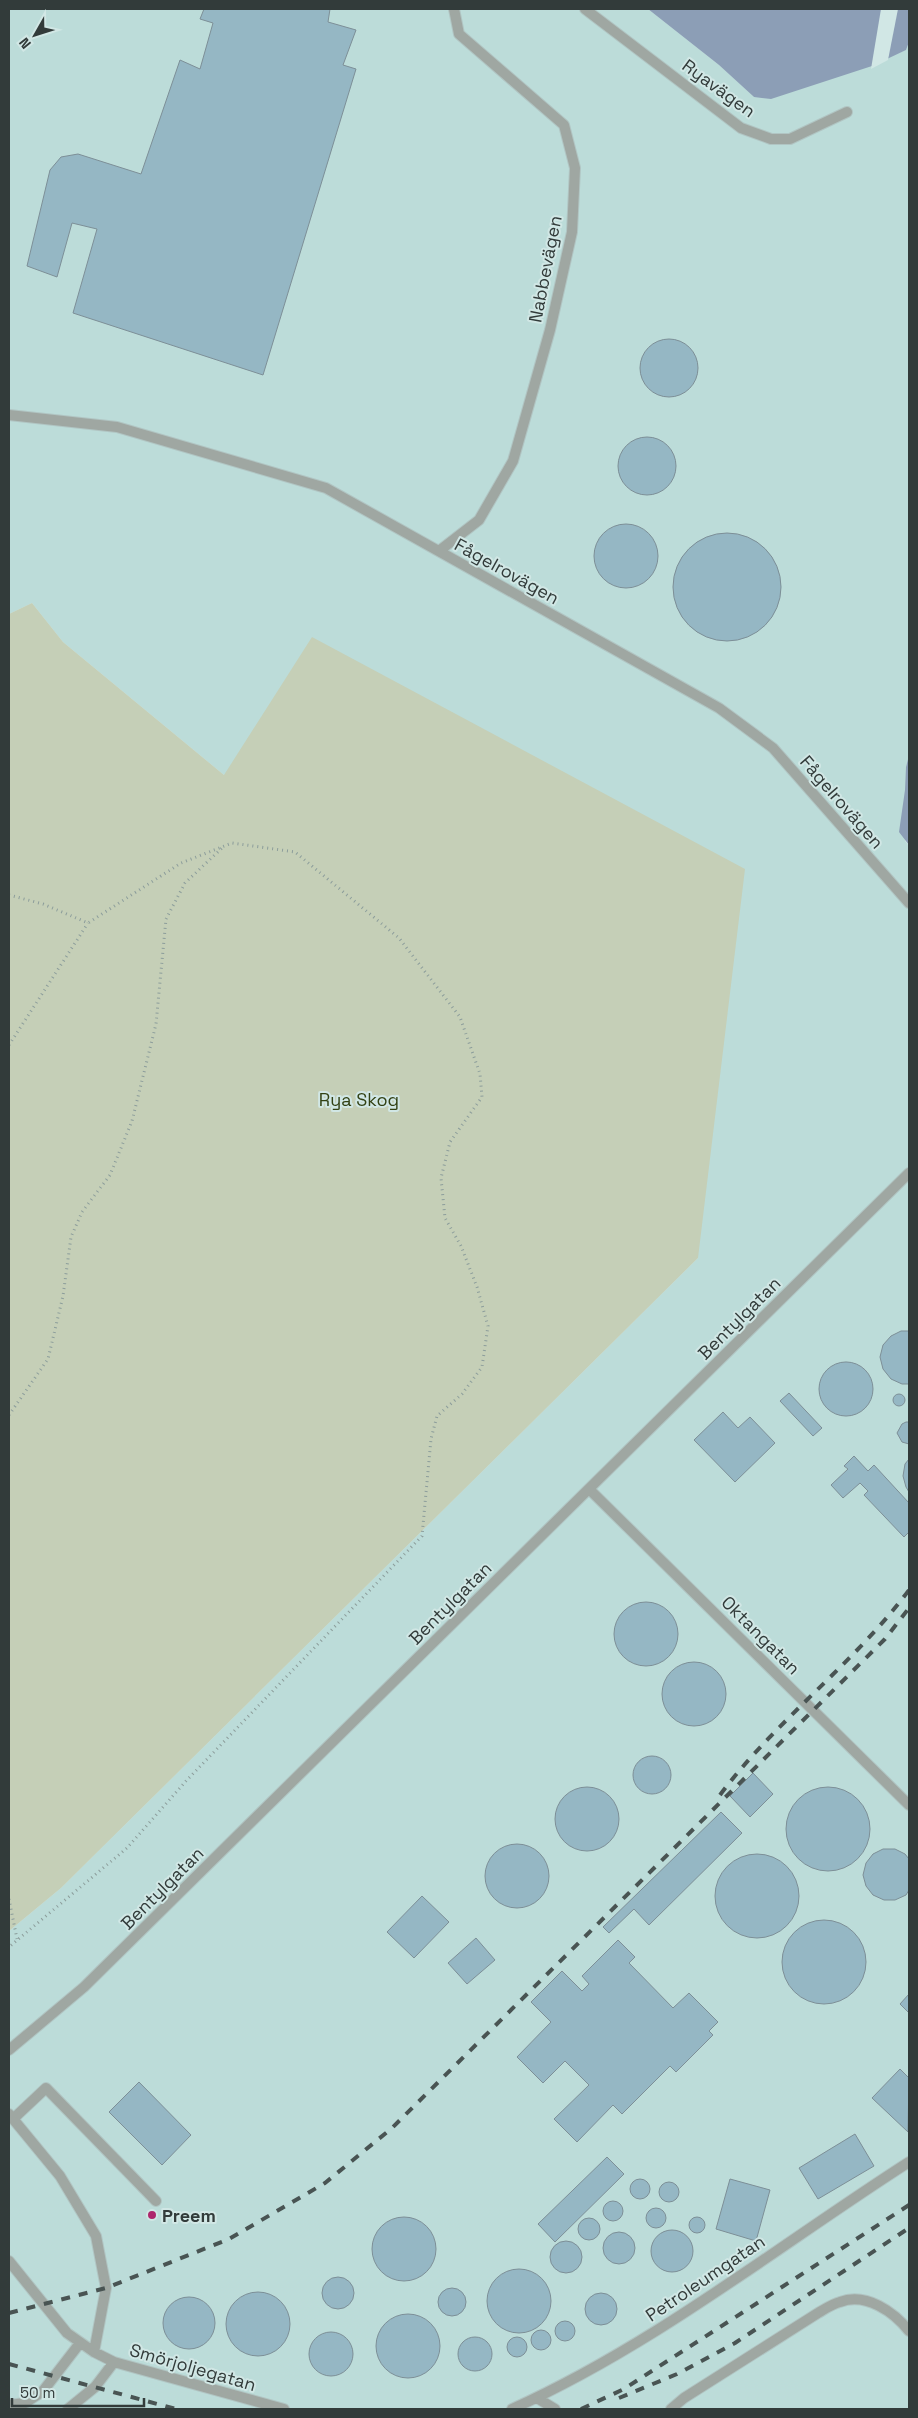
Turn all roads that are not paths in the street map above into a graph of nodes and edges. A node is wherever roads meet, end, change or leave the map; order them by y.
1 (454, 9) edge
2 (585, 9) edge
3 (847, 112) dead end
4 (9, 415) edge
5 (439, 552) junction
6 (909, 903) edge
7 (909, 1173) edge
8 (589, 1489) junction
9 (909, 1805) edge
10 (9, 2050) edge
11 (11, 2116) edge
12 (909, 2162) edge
13 (156, 2201) dead end
14 (9, 2261) edge
15 (909, 2331) edge
16 (80, 2343) junction
17 (94, 2352) junction
18 (114, 2362) junction
19 (537, 2398) junction
20 (9, 2405) edge
21 (68, 2409) edge
22 (284, 2409) edge
23 (512, 2409) edge
24 (555, 2409) edge
25 (671, 2409) edge

1 - 5 lane, Nabbevägen
2 - 3 lane, Ryavägen
4 - 5 lane, Fågelrovägen
5 - 6 lane, Fågelrovägen
7 - 8 lane, Bentylgatan
8 - 9 lane, Oktangatan
8 - 10 lane, Bentylgatan
11 - 13 lane
11 - 17 lane
12 - 19 lane, Petroleumgatan
14 - 16 lane
15 - 25 lane
16 - 17 lane
16 - 20 lane
17 - 18 lane, Smörjoljegatan
18 - 21 lane
18 - 22 lane, Smörjoljegatan
19 - 23 lane, Petroleumgatan
19 - 24 lane

